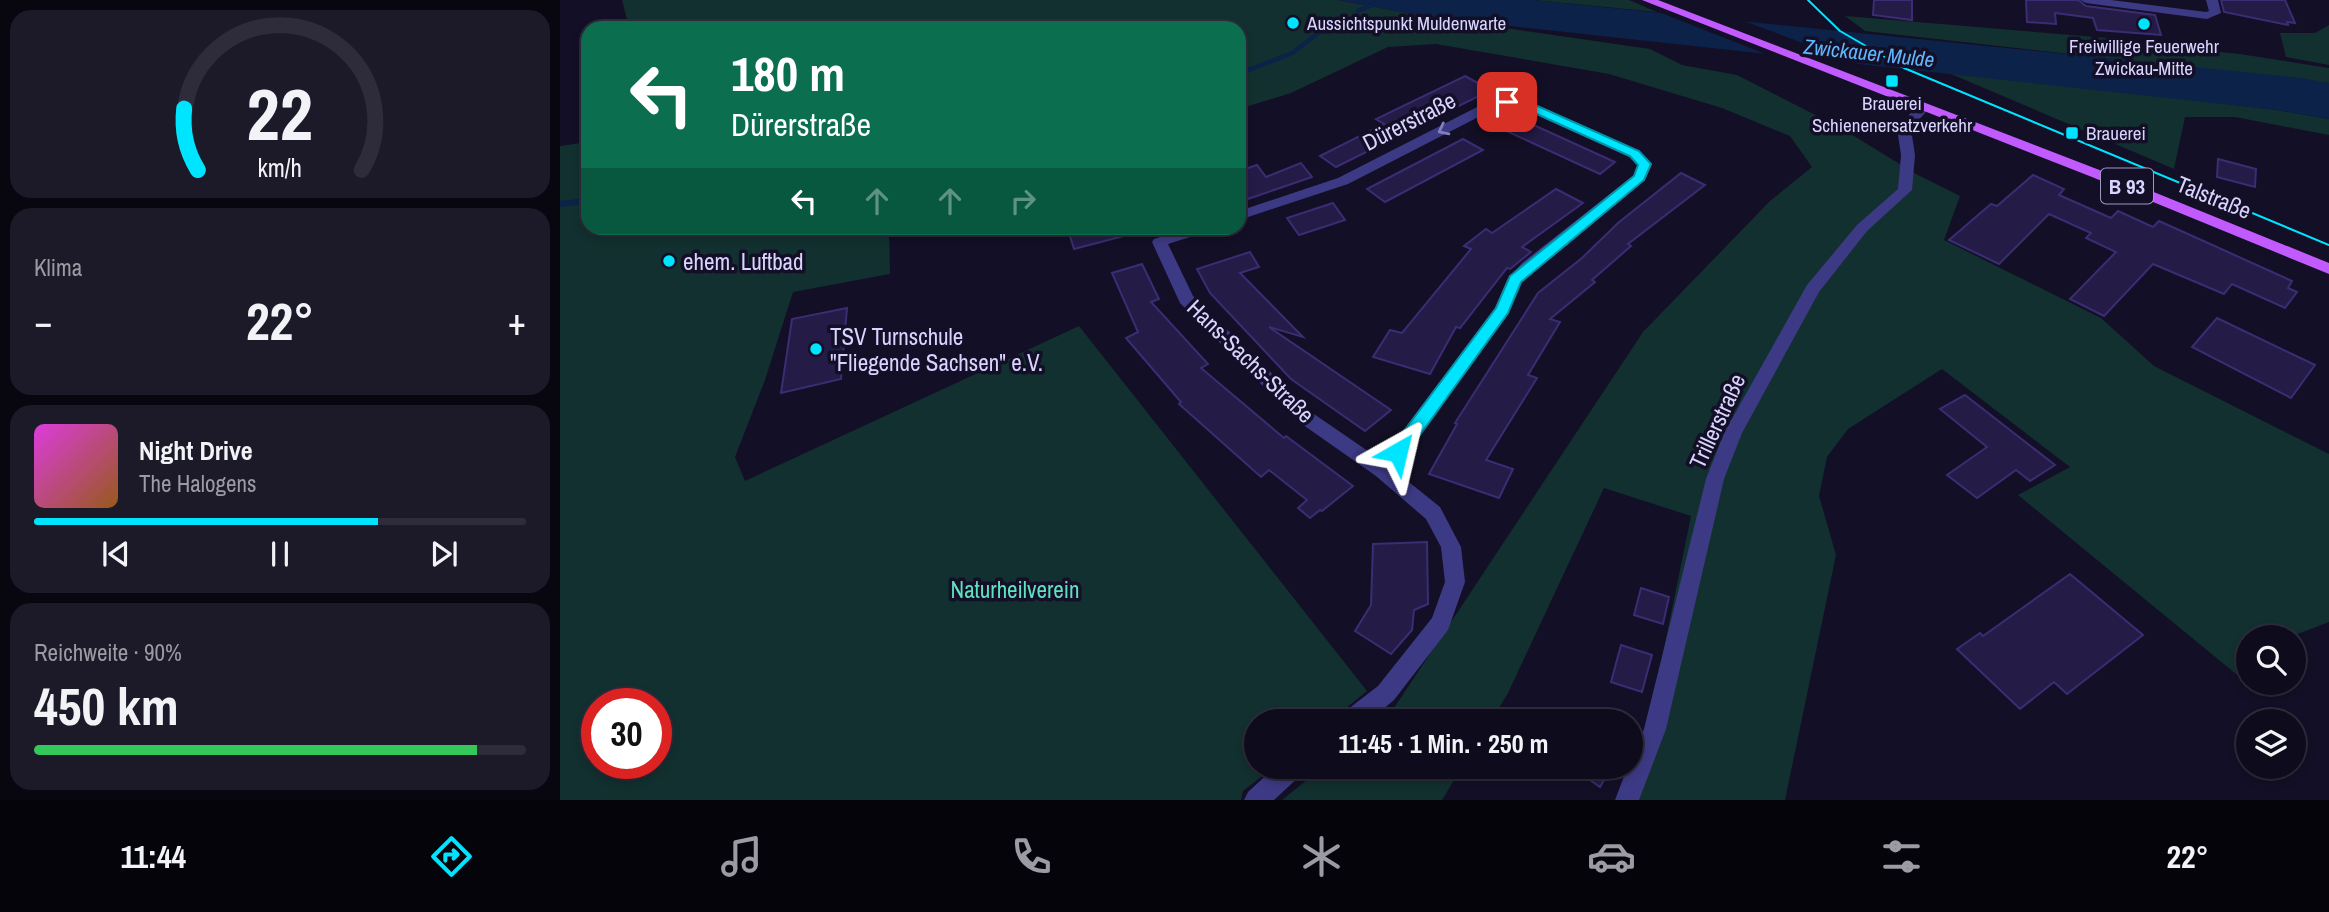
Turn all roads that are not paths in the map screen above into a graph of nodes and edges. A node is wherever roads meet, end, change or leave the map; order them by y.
1 (1648, 0) edge
2 (1671, 0) edge
3 (2086, 0) edge
4 (2212, 0) edge
5 (1929, 104) junction
6 (1246, 214) edge
7 (1182, 235) edge
8 (2329, 257) edge
9 (2329, 269) edge
10 (1383, 471) junction
11 (1366, 709) edge
12 (1279, 779) edge
13 (1256, 800) edge
14 (1627, 800) edge

1 - 5 main road, B 93
2 - 5 main road, B 93
3 - 4 street
5 - 8 main road, Talstraße / B 93
5 - 9 main road, Talstraße / B 93
5 - 14 street, Trillerstraße
10 -> 6 street, Dürerstraße
7 - 10 street, Hans-Sachs-Straße
10 - 11 street, Hans-Sachs-Straße
12 - 13 street

